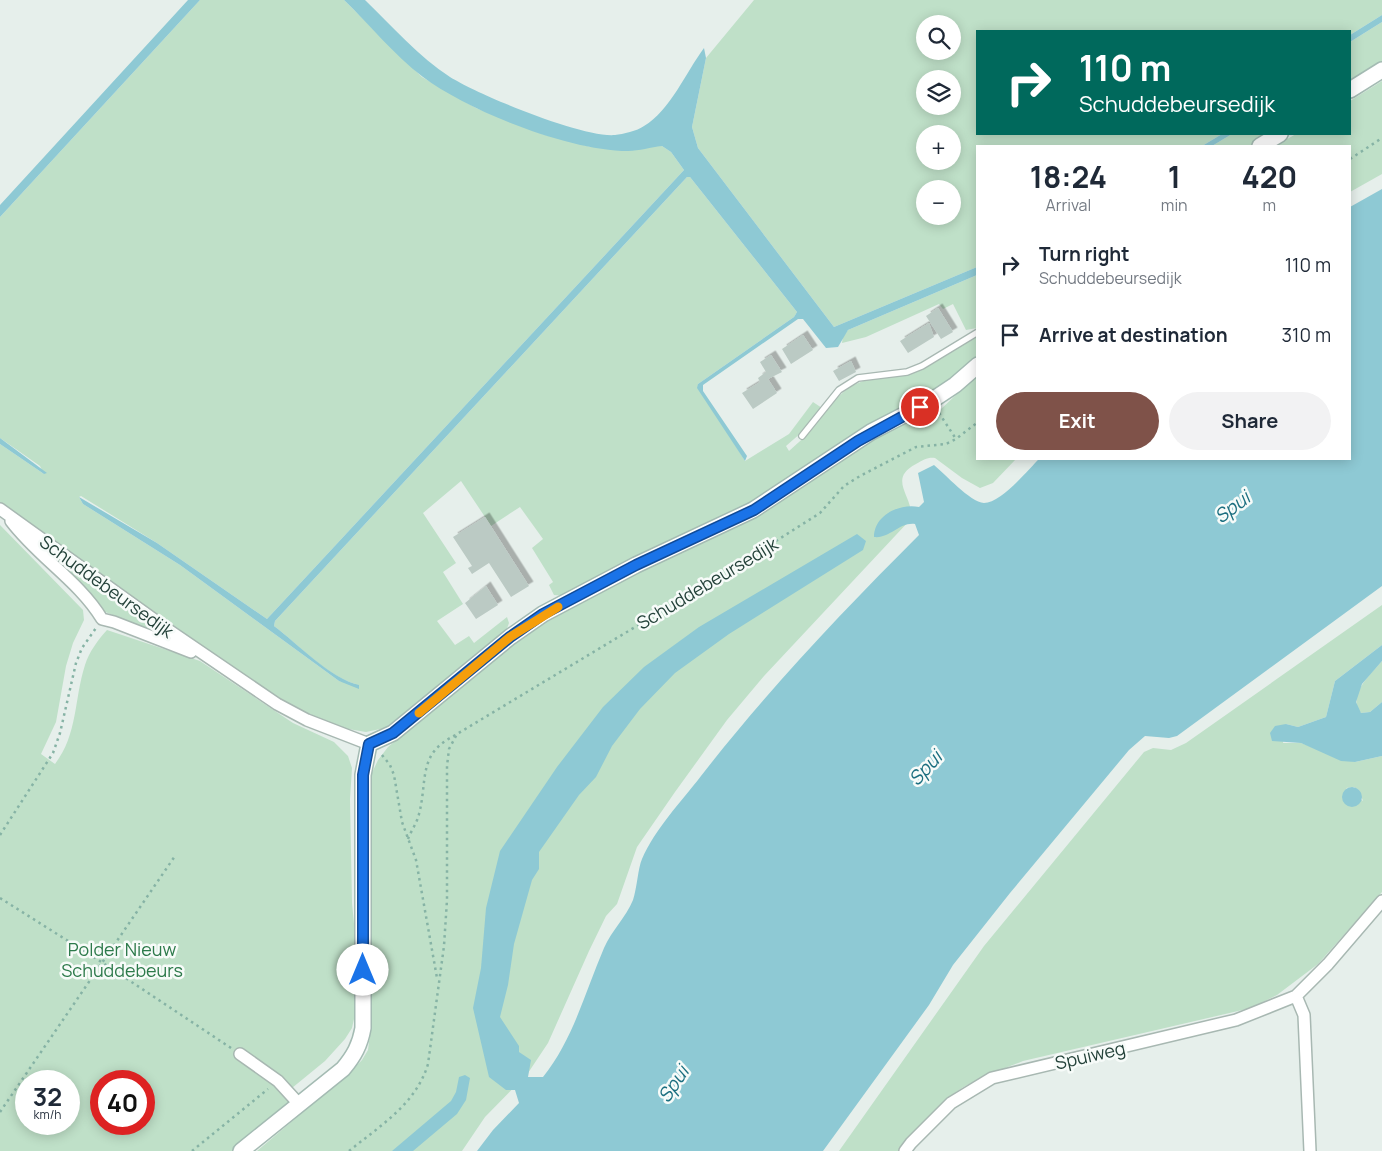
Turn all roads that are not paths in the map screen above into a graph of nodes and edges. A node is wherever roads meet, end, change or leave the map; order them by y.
1 (1382, 70) edge
2 (1351, 89) edge
3 (1278, 135) edge
4 (1262, 145) edge
5 (976, 333) edge
6 (976, 368) edge
7 (802, 436) dead end
8 (2, 511) edge
9 (209, 658) junction
10 (369, 744) junction
11 (1382, 901) edge
12 (1296, 996) junction
13 (240, 1054) road end
14 (300, 1104) junction
15 (241, 1151) edge
16 (905, 1151) edge
17 (1310, 1151) edge

1 - 2 street
3 - 4 street
5 - 7 lane
6 - 10 street
8 - 9 street, Schuddebeursedijk
8 - 9 street, Schuddebeursedijk
9 - 10 street, Schuddebeursedijk
10 - 14 street
11 - 12 street, Spuiweg
12 - 16 street, Spuiweg
12 - 17 street
13 - 14 street
14 - 15 street

